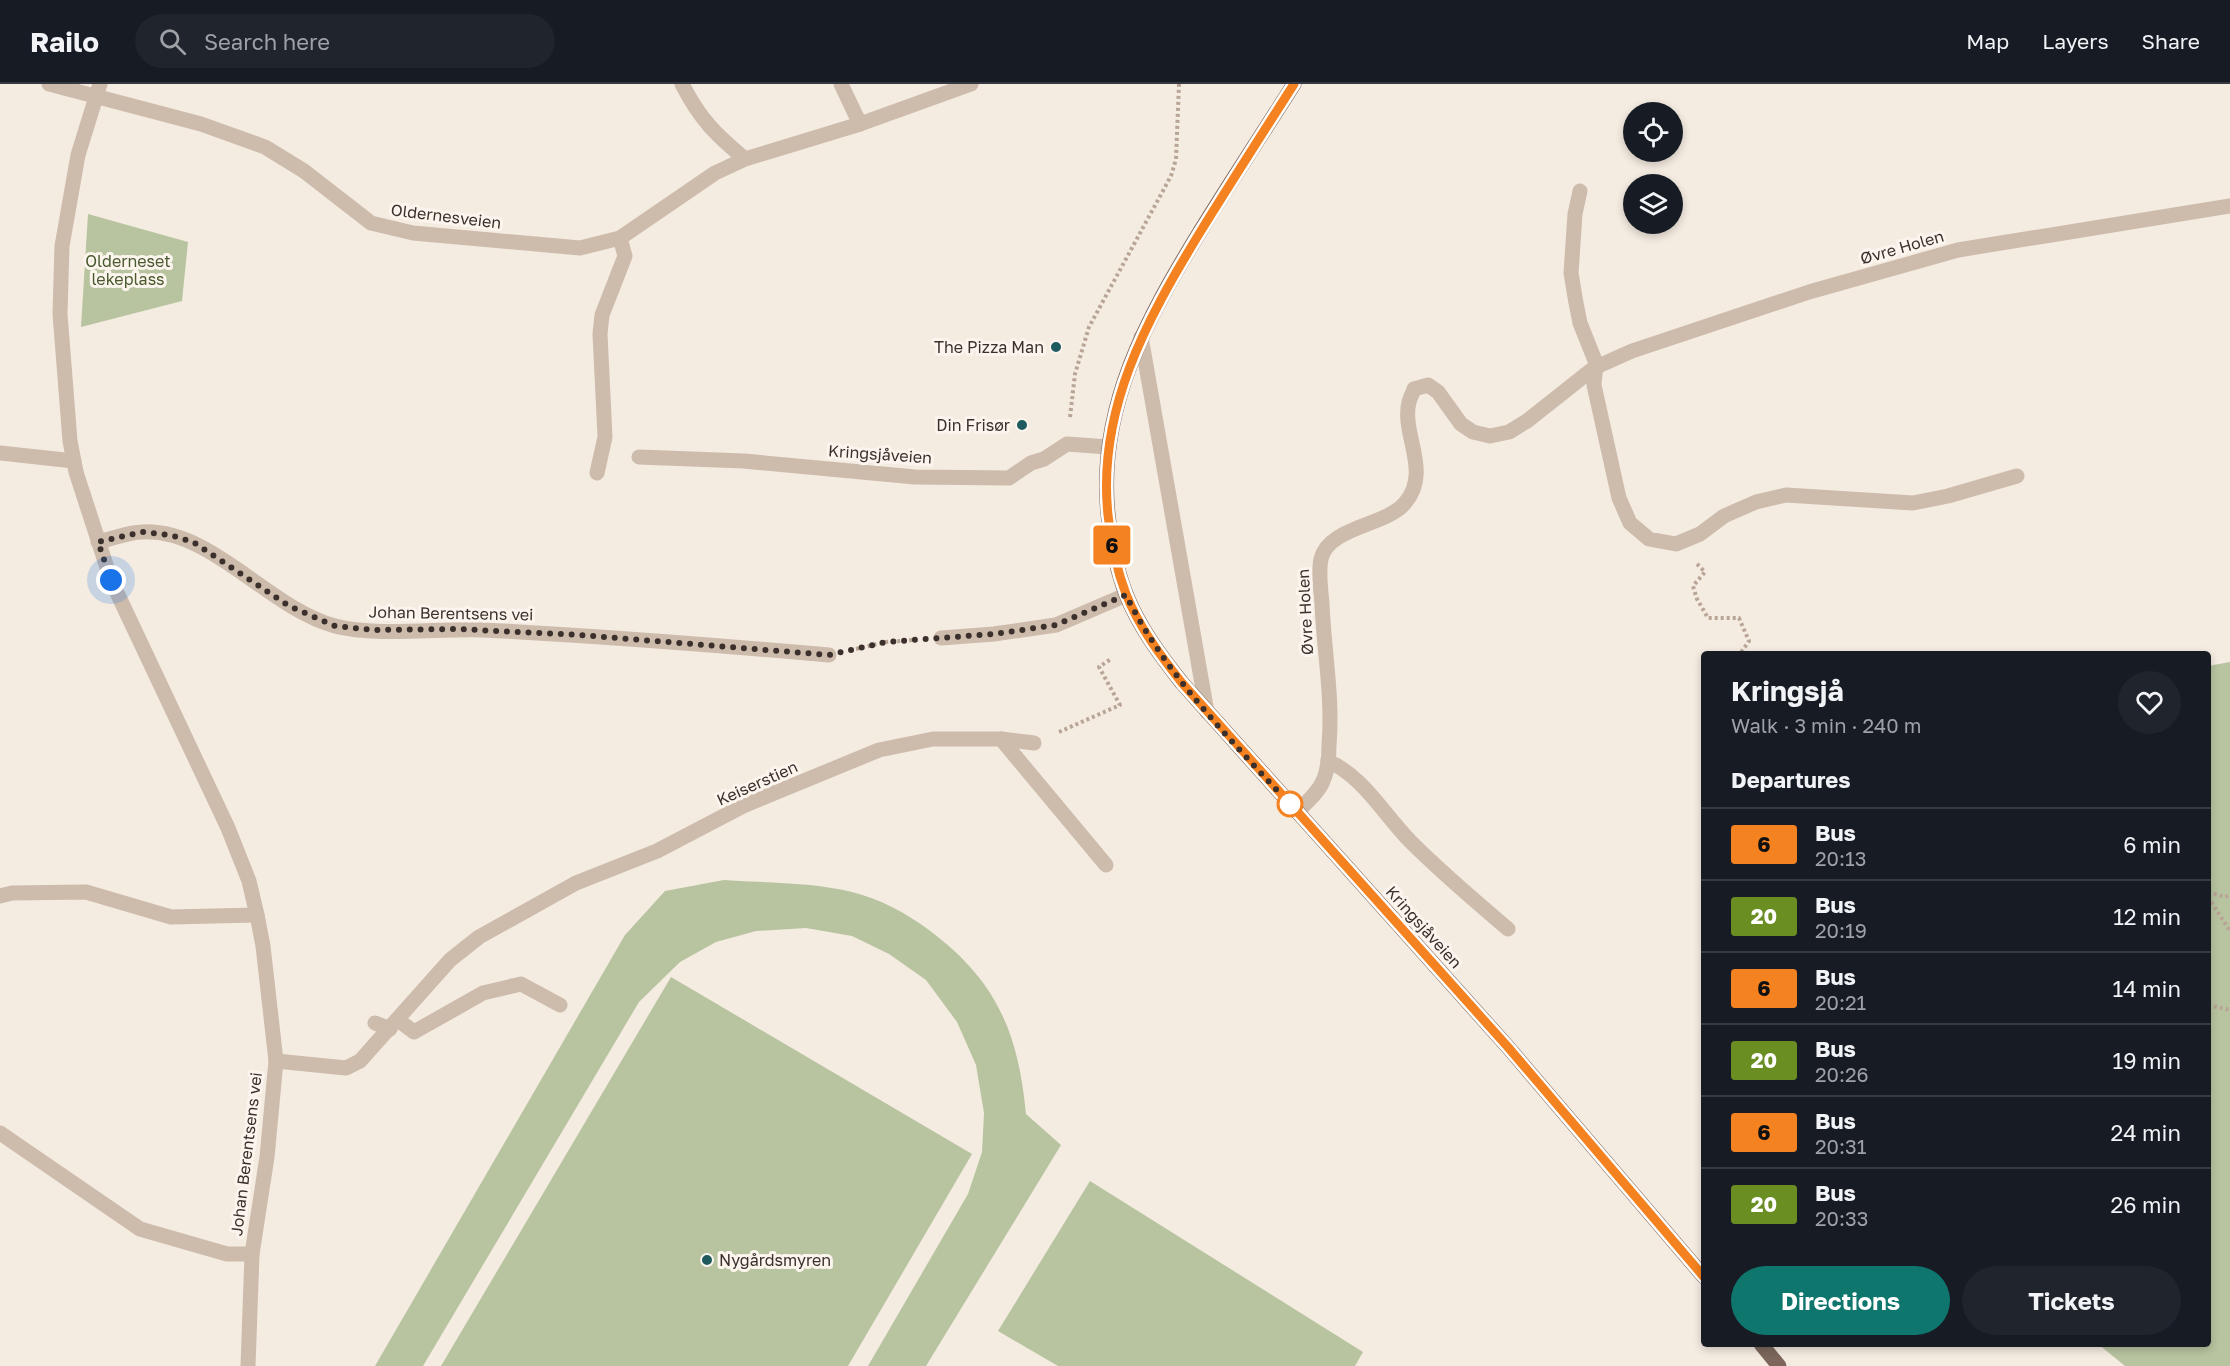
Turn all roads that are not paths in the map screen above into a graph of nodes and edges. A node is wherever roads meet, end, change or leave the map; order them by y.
1 (48, 84) edge
2 (682, 84) edge
3 (841, 84) edge
4 (971, 84) edge
5 (1294, 84) edge
6 (98, 90) edge
7 (860, 124) junction
8 (746, 159) junction
9 (1580, 191) dead end
10 (2230, 207) edge
11 (620, 238) junction
12 (1141, 337) junction
13 (1594, 368) junction
14 (1108, 447) junction
15 (0, 453) edge
16 (639, 457) dead end
17 (74, 461) junction
18 (597, 473) dead end
19 (2017, 476) dead end
20 (98, 542) junction
21 (1126, 595) junction
22 (941, 638) road end
23 (829, 655) road end
24 (1207, 712) junction
25 (1001, 739) junction
26 (1034, 743) road end
27 (1328, 761) junction
28 (1297, 812) junction
29 (1106, 865) dead end
30 (0, 896) edge
31 (258, 915) junction
32 (1508, 929) dead end
33 (560, 1005) dead end
34 (375, 1023) dead end
35 (394, 1024) junction
36 (276, 1061) junction
37 (0, 1132) edge
38 (252, 1254) junction
39 (1701, 1273) edge
40 (1763, 1347) edge
41 (248, 1366) edge
42 (1779, 1366) edge

1 - 6 street, Oldernesveien
2 - 8 street
3 - 7 street
4 - 7 street, Oldernesveien
5 - 12 main road, Kringsjåveien
6 - 11 street, Oldernesveien
6 - 17 street, Johan Berentsens vei
7 - 8 street, Oldernesveien
8 - 11 street, Oldernesveien
9 - 13 street
10 - 13 street, Øvre Holen
11 - 18 street
12 - 14 main road, Kringsjåveien
12 - 24 street
13 - 19 street
13 - 27 street, Øvre Holen
14 - 16 street, Kringsjåveien
14 - 21 main road, Kringsjåveien
15 - 17 street
17 - 20 street, Johan Berentsens vei
20 - 23 street, Johan Berentsens vei
20 - 31 street, Johan Berentsens vei
21 - 22 street
21 - 24 main road, Kringsjåveien
24 - 28 main road, Kringsjåveien
25 - 26 street, Keiserstien
25 - 29 street
25 - 35 street, Keiserstien
27 - 28 street, Øvre Holen
27 - 32 street
28 - 39 main road, Kringsjåveien
30 - 31 street
31 - 36 street, Johan Berentsens vei
33 - 35 street
34 - 35 street
35 - 36 street, Keiserstien
36 - 38 street, Johan Berentsens vei
37 - 38 street, Johan Berentsens vei
38 - 41 street, Johan Berentsens vei
40 - 42 main road

